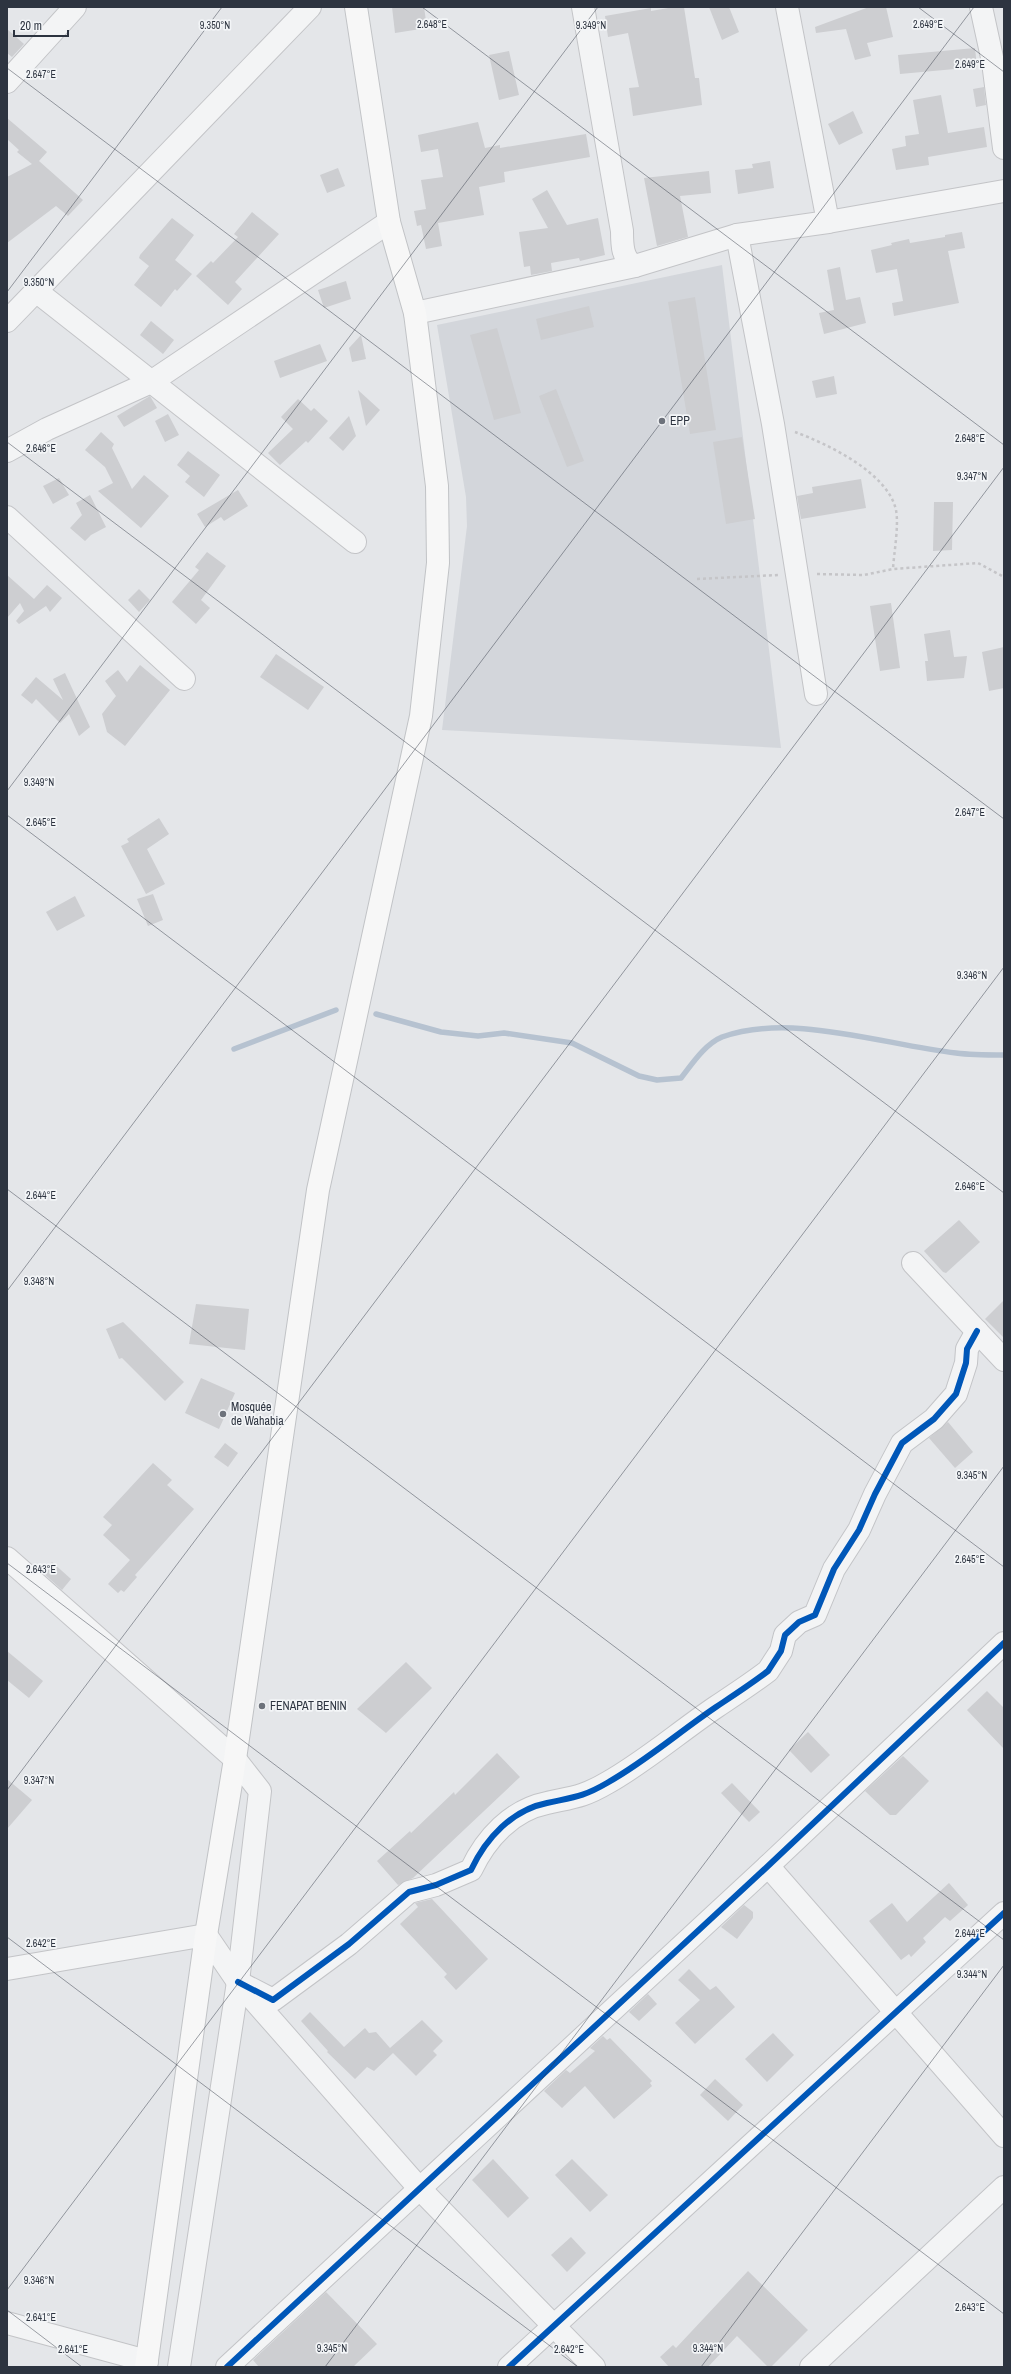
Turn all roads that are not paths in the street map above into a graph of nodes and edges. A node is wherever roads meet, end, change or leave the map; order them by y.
1 (75, 7) edge
2 (310, 7) edge
3 (356, 7) edge
4 (583, 7) edge
5 (787, 7) edge
6 (981, 7) edge
7 (7, 82) edge
8 (1004, 148) edge
9 (1004, 191) edge
10 (389, 222) junction
11 (828, 222) junction
12 (738, 235) junction
13 (635, 266) junction
14 (36, 291) junction
15 (415, 313) junction
16 (7, 321) edge
17 (151, 382) junction
18 (7, 451) edge
19 (7, 517) edge
20 (355, 542) dead end
21 (184, 679) dead end
22 (816, 694) dead end
23 (913, 1263) dead end
24 (977, 1331) junction
25 (1004, 1360) edge
26 (11, 1569) edge
27 (1004, 1643) edge
28 (235, 1759) junction
29 (768, 1866) junction
30 (1004, 1913) edge
31 (206, 1935) junction
32 (7, 1969) edge
33 (238, 1982) junction
34 (896, 2012) junction
35 (1004, 2136) edge
36 (1004, 2187) edge
37 (419, 2188) junction
38 (7, 2323) edge
39 (555, 2325) junction
40 (147, 2364) edge
41 (179, 2367) edge
42 (227, 2367) edge
43 (509, 2367) edge
44 (594, 2367) edge
45 (811, 2367) edge

1 - 7 street
2 - 14 street
3 - 10 main road
4 - 13 street
5 - 11 street
6 - 8 street
9 - 11 street
10 - 15 main road
10 - 17 street
11 - 12 street
12 - 13 street
12 - 22 street
13 - 15 street
14 - 16 street
14 - 17 street
15 - 28 main road
17 - 18 street
17 - 20 street
19 - 21 street
23 - 24 street
24 - 25 street
24 - 33 street
26 - 28 street
27 - 29 street
28 - 31 main road
28 - 33 street
29 - 34 street
29 - 37 street
30 - 34 street
31 - 32 street
31 - 33 street
31 - 40 main road
33 - 37 street
33 - 41 street
34 - 35 street
34 - 39 street
36 - 45 street
37 - 39 street
37 - 42 street
38 - 40 street
39 - 43 street
39 - 44 street

